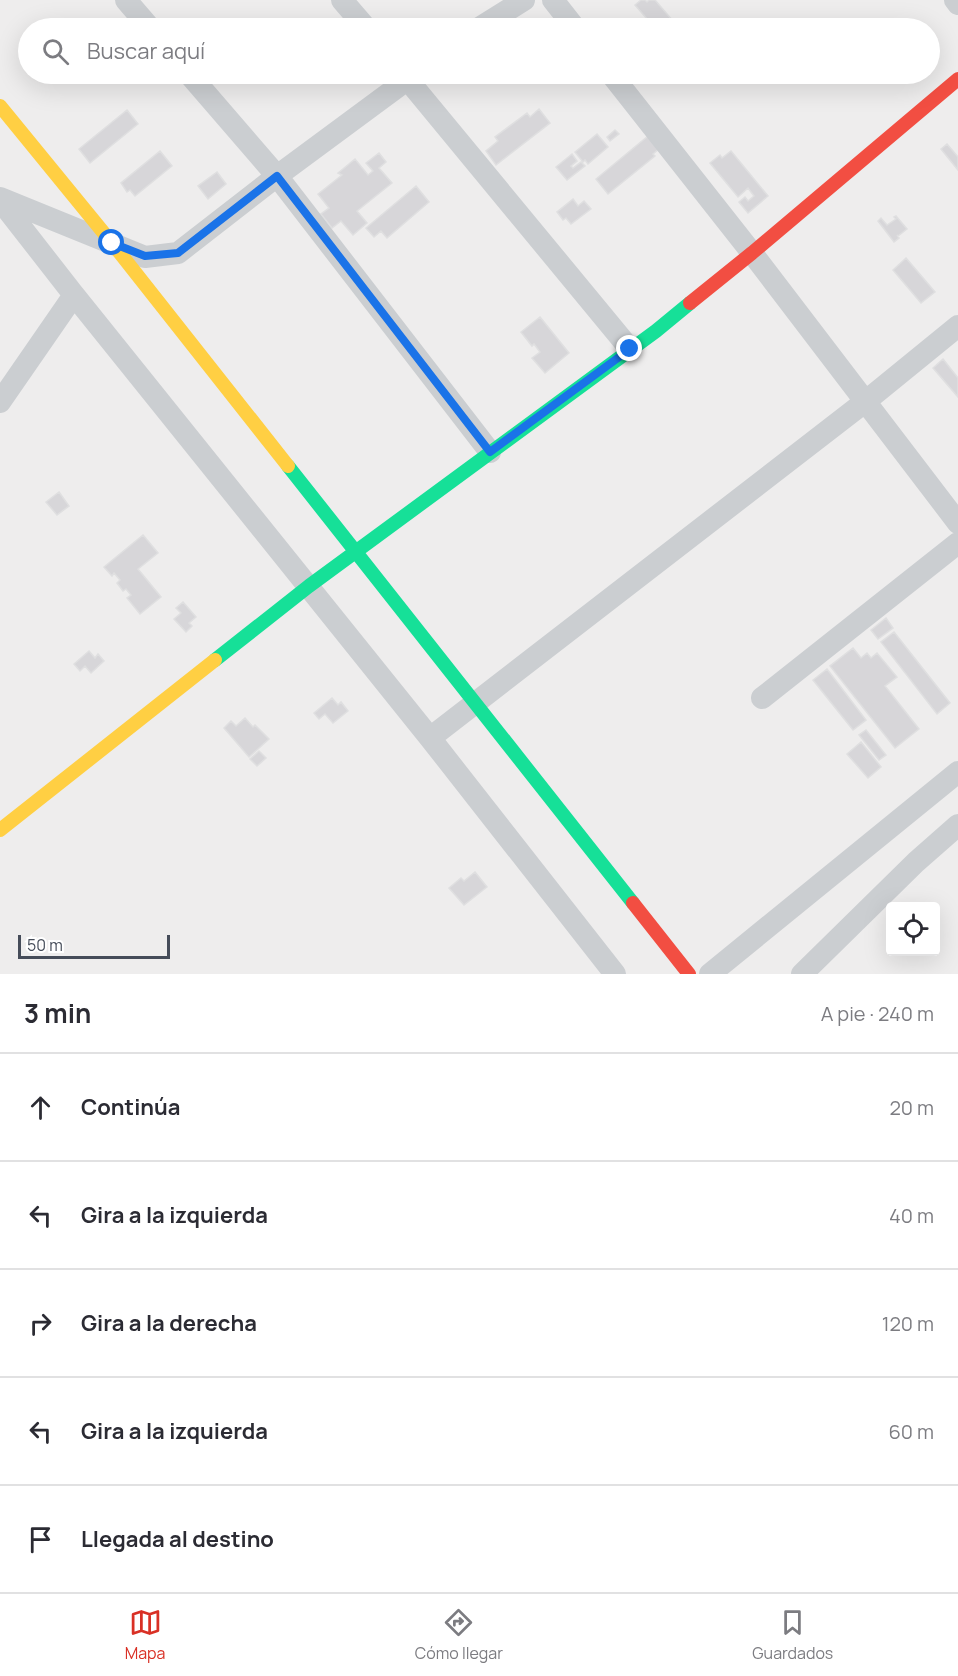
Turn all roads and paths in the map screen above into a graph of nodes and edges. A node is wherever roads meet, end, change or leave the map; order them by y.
1 (126, 0) edge
2 (342, 0) edge
3 (524, 0) edge
4 (553, 0) edge
5 (955, 0) edge
6 (958, 4) edge
7 (141, 18) edge
8 (357, 18) edge
9 (495, 18) edge
10 (567, 18) edge
11 (958, 79) edge
12 (198, 84) edge
13 (396, 84) edge
14 (415, 84) edge
15 (618, 84) edge
16 (0, 106) edge
17 (277, 176) junction
18 (0, 199) edge
19 (112, 243) junction
20 (752, 253) junction
21 (74, 295) junction
22 (958, 326) edge
23 (630, 349) junction
24 (866, 401) junction
25 (0, 402) edge
26 (490, 452) junction
27 (958, 523) edge
28 (958, 543) edge
29 (356, 552) junction
30 (309, 586) junction
31 (762, 698) dead end
32 (475, 703) junction
33 (430, 738) junction
34 (958, 772) edge
35 (958, 825) edge
36 (0, 830) edge
37 (615, 974) edge
38 (689, 974) edge
39 (710, 974) edge
40 (802, 974) edge

1 - 7 street
2 - 8 street
3 - 9 street
4 - 10 street
5 - 6 street
11 - 20 street
12 - 17 street
13 - 17 street
14 - 23 street
15 - 20 street
16 - 19 street
17 - 19 street
17 - 26 street
18 - 19 street
18 - 21 street
19 - 29 street
20 - 23 street
20 - 24 street
21 - 25 street
21 - 30 street
22 - 24 street
23 - 26 street
24 - 27 street
24 - 32 street
26 - 29 street
28 - 31 street
29 - 30 street
29 - 32 street
30 - 33 street
30 - 36 street
32 - 33 street
32 - 38 street
33 - 37 street
34 - 39 street
35 - 40 street

